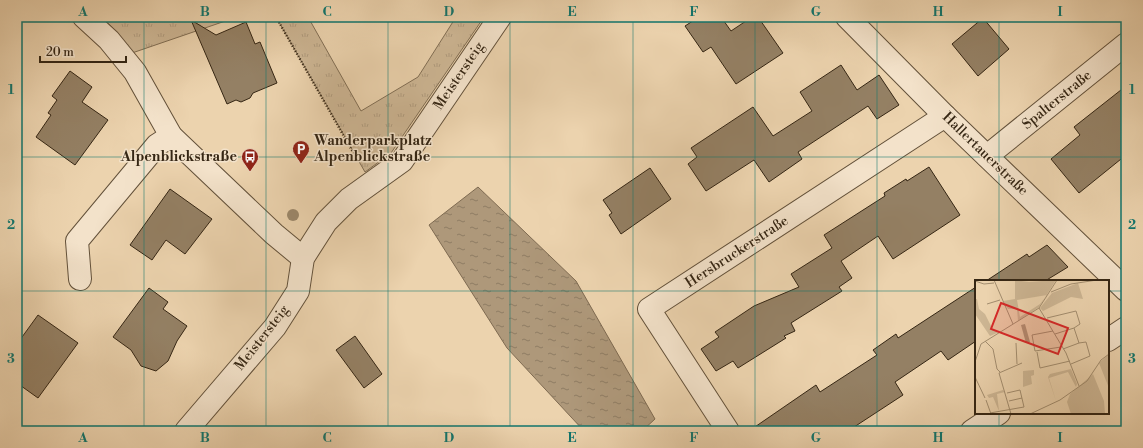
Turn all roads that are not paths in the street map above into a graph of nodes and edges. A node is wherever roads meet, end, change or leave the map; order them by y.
1 (84, 17) edge
2 (500, 17) edge
3 (847, 17) edge
4 (1126, 44) edge
5 (945, 116) junction
6 (171, 136) junction
7 (987, 156) junction
8 (303, 258) junction
9 (80, 279) dead end
10 (1126, 290) edge
11 (1126, 328) edge
12 (1109, 339) edge
13 (998, 414) edge
14 (186, 431) edge
15 (728, 431) edge
16 (972, 431) edge

1 - 6 street
2 - 8 street, Meistersteig
3 - 5 street, Hallertauerstraße
4 - 7 street, Spalterstraße
5 - 7 street, Hallertauerstraße
5 - 15 street, Hersbruckerstraße
6 - 8 street
6 - 9 street
7 - 10 street, Hallertauerstraße
8 - 14 street, Meistersteig
11 - 12 street
13 - 16 street

